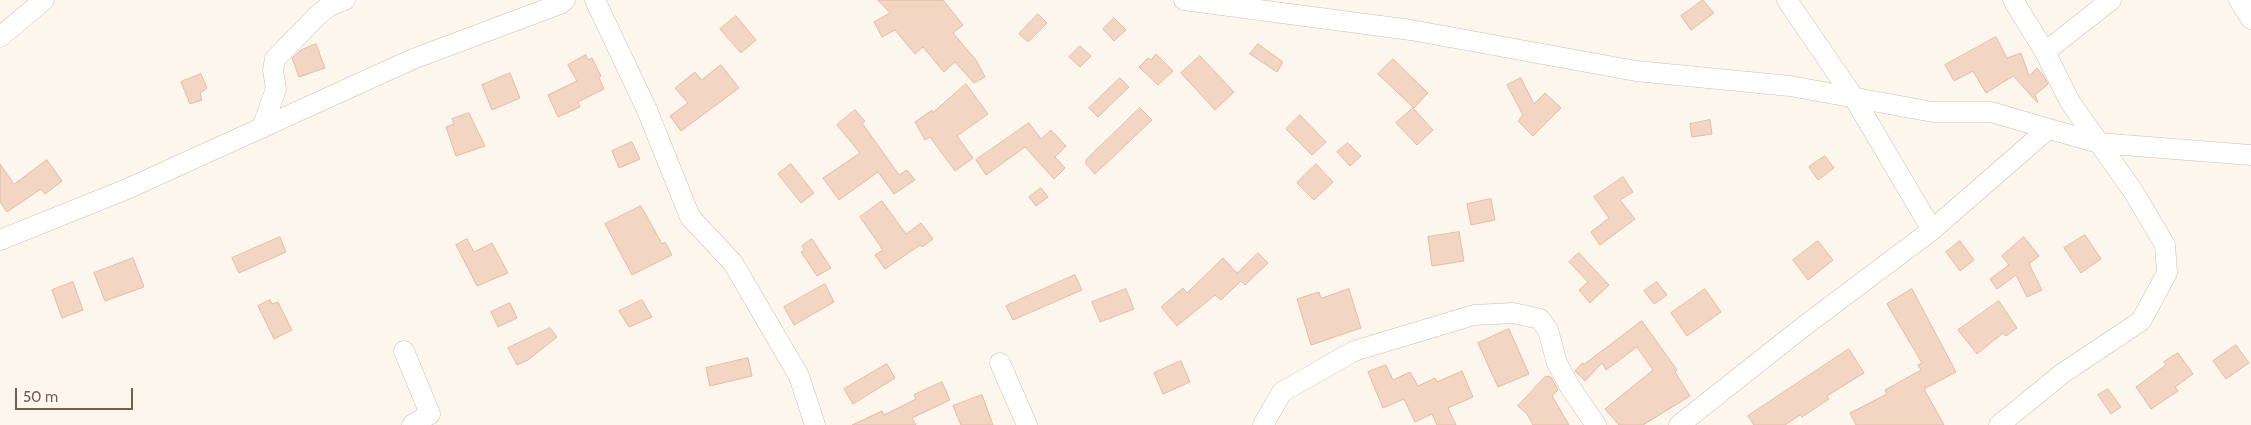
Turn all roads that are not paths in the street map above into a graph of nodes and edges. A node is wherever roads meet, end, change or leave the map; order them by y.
1 (44, 0) edge
2 (345, 0) edge
3 (565, 0) edge
4 (595, 0) edge
5 (1184, 0) edge
6 (1787, 0) edge
7 (2013, 0) edge
8 (2111, 0) edge
9 (2239, 0) edge
10 (2251, 19) edge
11 (0, 37) edge
12 (2045, 52) junction
13 (1854, 98) junction
14 (262, 128) junction
15 (2048, 129) junction
16 (2098, 144) junction
17 (2251, 155) edge
18 (1932, 230) junction
19 (0, 240) edge
20 (404, 351) dead end
21 (1000, 363) dead end
22 (412, 425) edge
23 (815, 425) edge
24 (1027, 425) edge
25 (1263, 425) edge
26 (1596, 425) edge
27 (1679, 425) edge
28 (1999, 425) edge

1 - 11 street
2 - 14 street
3 - 14 street
4 - 23 street
5 - 13 street
6 - 13 street
7 - 12 street
8 - 12 street
9 - 10 street
12 - 16 street
13 - 15 street
13 - 18 street
14 - 19 street
15 - 16 street
15 - 18 street
16 - 17 street
16 - 28 street
18 - 27 street
20 - 22 street
21 - 24 street
25 - 26 street

